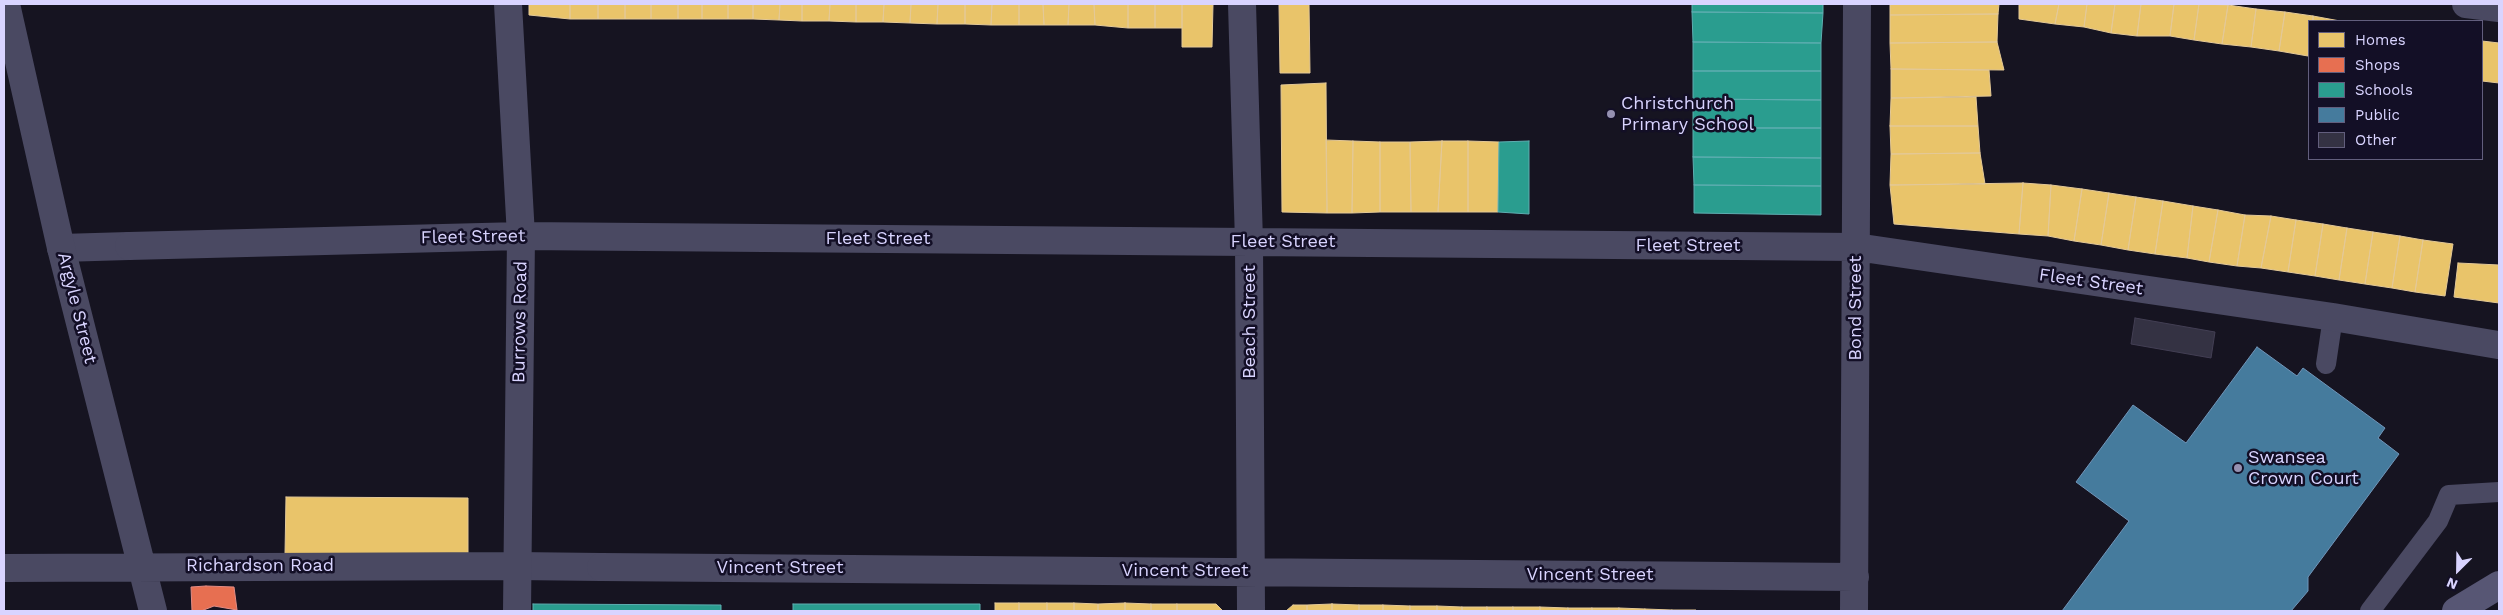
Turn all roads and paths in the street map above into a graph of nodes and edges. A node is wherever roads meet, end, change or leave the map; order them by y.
1 (6, 4) edge
2 (508, 4) edge
3 (1242, 4) edge
4 (1858, 4) edge
5 (2466, 4) edge
6 (2499, 8) edge
7 (521, 236) junction
8 (1250, 242) junction
9 (1856, 247) junction
10 (61, 248) junction
11 (2333, 317) junction
12 (2498, 345) dead end
13 (2326, 364) dead end
14 (2499, 492) edge
15 (142, 566) junction
16 (516, 566) junction
17 (4, 568) edge
18 (1251, 572) junction
19 (1855, 577) junction
20 (2499, 585) edge
21 (153, 611) edge
22 (517, 611) edge
23 (1251, 611) edge
24 (1854, 611) edge
25 (2370, 611) edge
26 (2456, 611) edge

1 - 10 street, Argyle Street
2 - 7 street, Burrows Road
3 - 8 street, Beach Street
4 - 9 street, Bond Street
5 - 6 street
7 - 8 street, Fleet Street
7 - 10 street, Fleet Street
7 - 16 street, Burrows Road
8 - 9 street, Fleet Street
8 - 18 street, Beach Street
9 - 11 street, Fleet Street
9 - 19 street, Bond Street
10 - 15 street, Argyle Street
11 - 12 street, Fleet Street
11 - 13 lane
14 - 25 lane
15 - 16 street, Richardson Road
15 - 17 street, Richardson Road
15 - 21 street, Argyle Street
16 - 18 street, Vincent Street
16 - 22 street, Burrows Road
18 - 19 street, Vincent Street
18 - 23 street, Beach Street
19 - 24 street, Bond Street
20 - 26 main road

